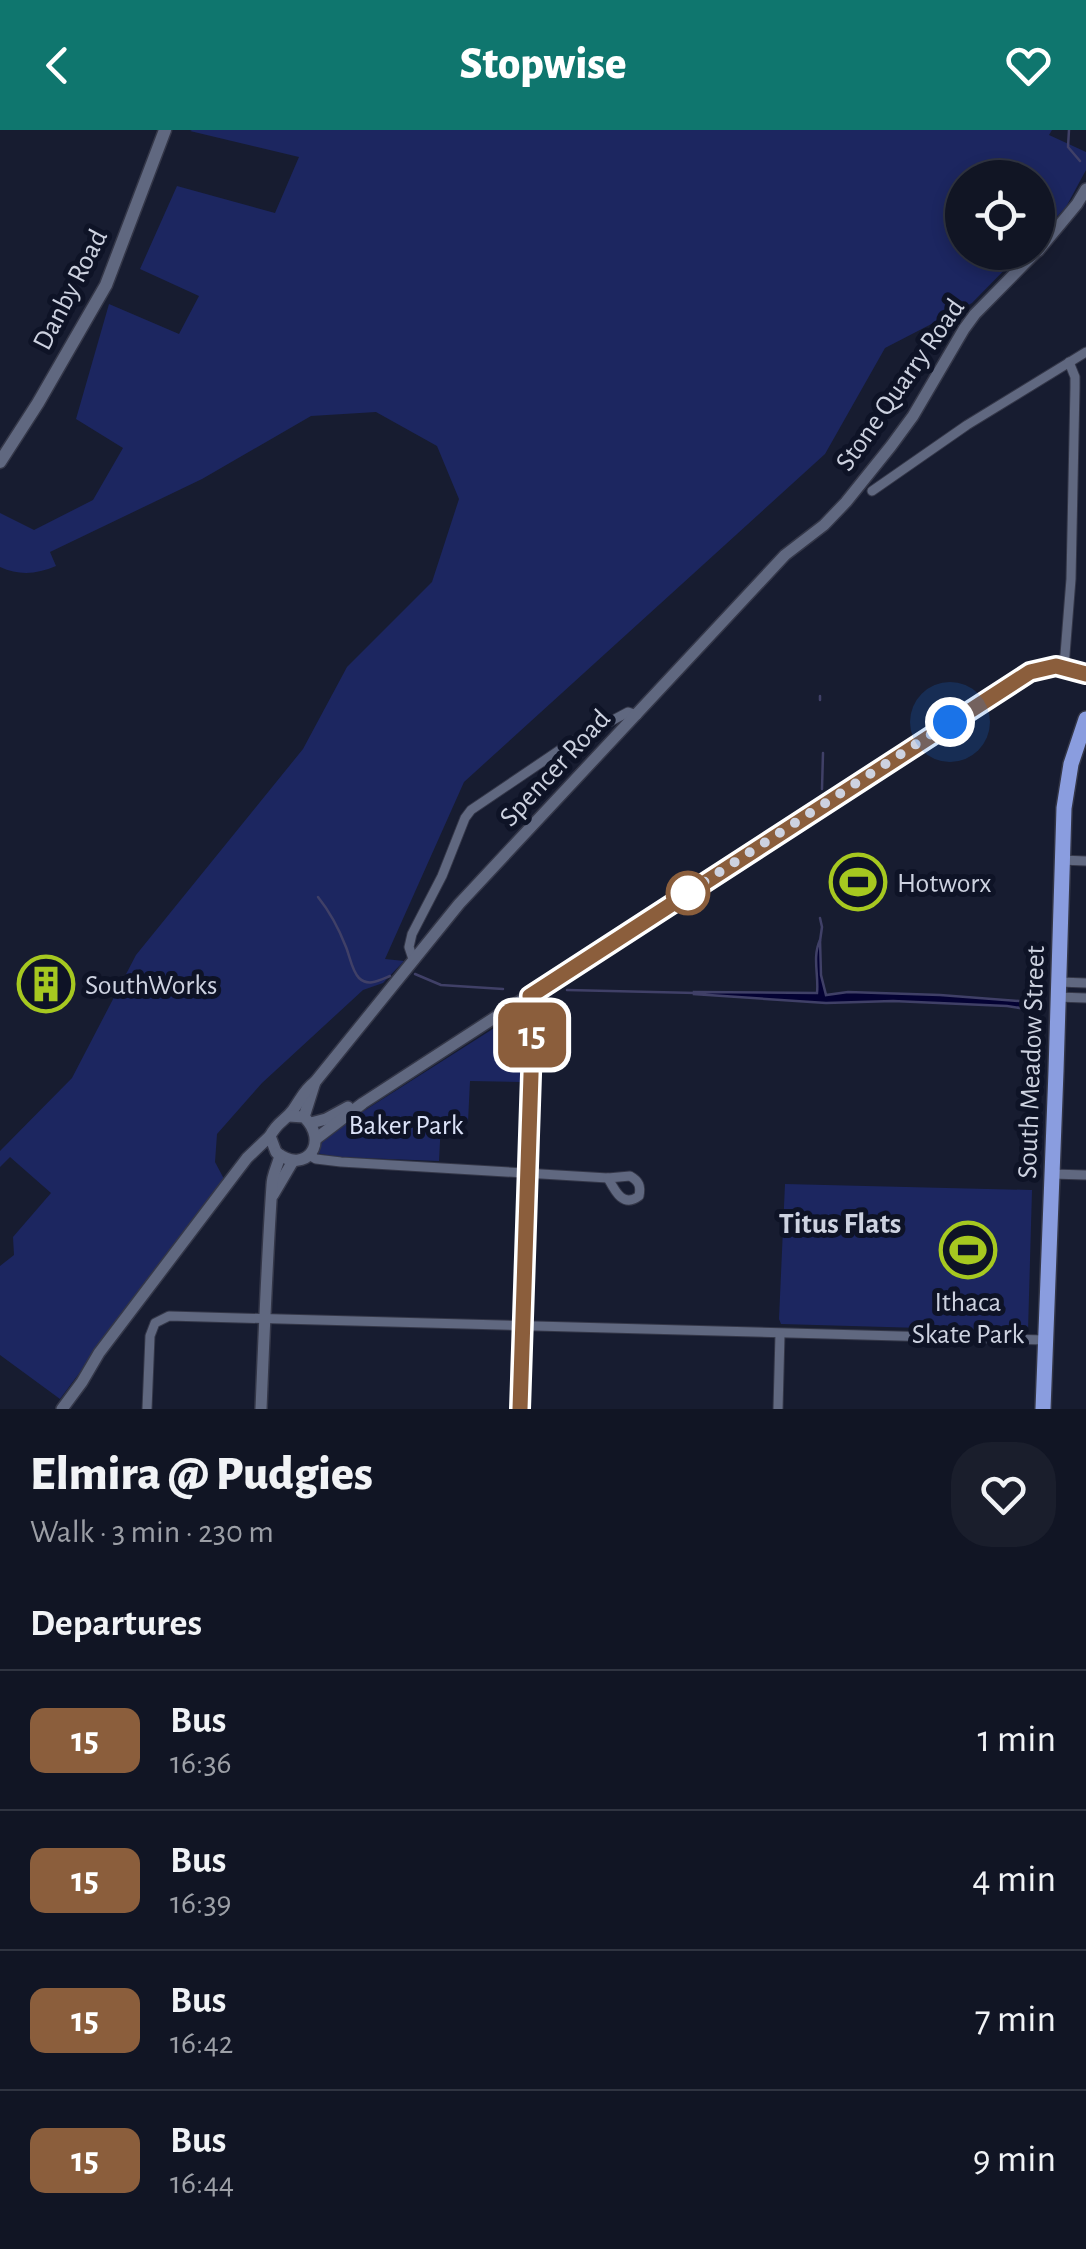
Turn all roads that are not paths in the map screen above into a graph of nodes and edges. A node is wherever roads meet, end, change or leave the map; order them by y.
1 (165, 130) edge
2 (1086, 188) edge
3 (1055, 230) edge
4 (1019, 270) edge
5 (1086, 352) edge
6 (1069, 362) junction
7 (0, 462) edge
8 (872, 491) dead end
9 (846, 502) joint
10 (1064, 667) junction
11 (1086, 674) edge
12 (637, 715) junction
13 (1086, 719) edge
14 (1060, 860) junction
15 (1086, 861) edge
16 (414, 959) junction
17 (1086, 983) edge
18 (1058, 990) junction
19 (530, 996) junction
20 (1086, 998) edge
21 (315, 1082) junction
22 (362, 1103) junction
23 (288, 1116) junction
24 (308, 1120) junction
25 (270, 1136) junction
26 (317, 1138) junction
27 (278, 1154) junction
28 (309, 1155) junction
29 (294, 1161) junction
30 (242, 1167) junction
31 (529, 1173) junction
32 (1052, 1174) junction
33 (1086, 1175) edge
34 (608, 1178) dead end
35 (272, 1194) junction
36 (265, 1318) junction
37 (522, 1325) junction
38 (780, 1334) junction
39 (1046, 1340) junction
40 (62, 1409) edge
41 (147, 1409) edge
42 (261, 1409) edge
43 (520, 1409) edge
44 (778, 1409) edge
45 (1043, 1409) edge

1 - 7 main road, Danby Road
2 - 3 street, Stone Quarry Road
4 - 9 street, Stone Quarry Road
5 - 6 street
6 - 8 street
6 - 10 street
9 - 12 street, Spencer Road
10 - 11 street
10 - 19 street
12 - 16 street, Spencer Road
12 - 16 street
13 - 14 highway, South Meadow Street
14 - 15 street
14 - 18 highway, South Meadow Street
16 - 21 street, Spencer Road
17 - 18 street
18 - 20 street
18 - 32 highway, South Meadow Street
19 - 22 street
19 - 31 street
21 - 23 street, Spencer Road
21 - 24 street, Spencer Road
22 - 24 street
22 - 26 street
23 - 24 street
23 - 25 street
24 - 26 street
25 - 27 street
25 - 30 street
26 - 28 street
27 - 29 street
27 - 30 street
27 - 35 street
28 - 29 street
28 - 31 street
29 - 35 street
30 - 40 street
31 - 34 street
31 - 37 street
32 - 33 street
32 - 39 highway, South Meadow Street
35 - 36 street
36 - 37 street
36 - 41 street
36 - 42 street
37 - 38 street
37 - 43 street
38 - 39 street
38 - 44 street
39 - 45 highway, South Meadow Street

